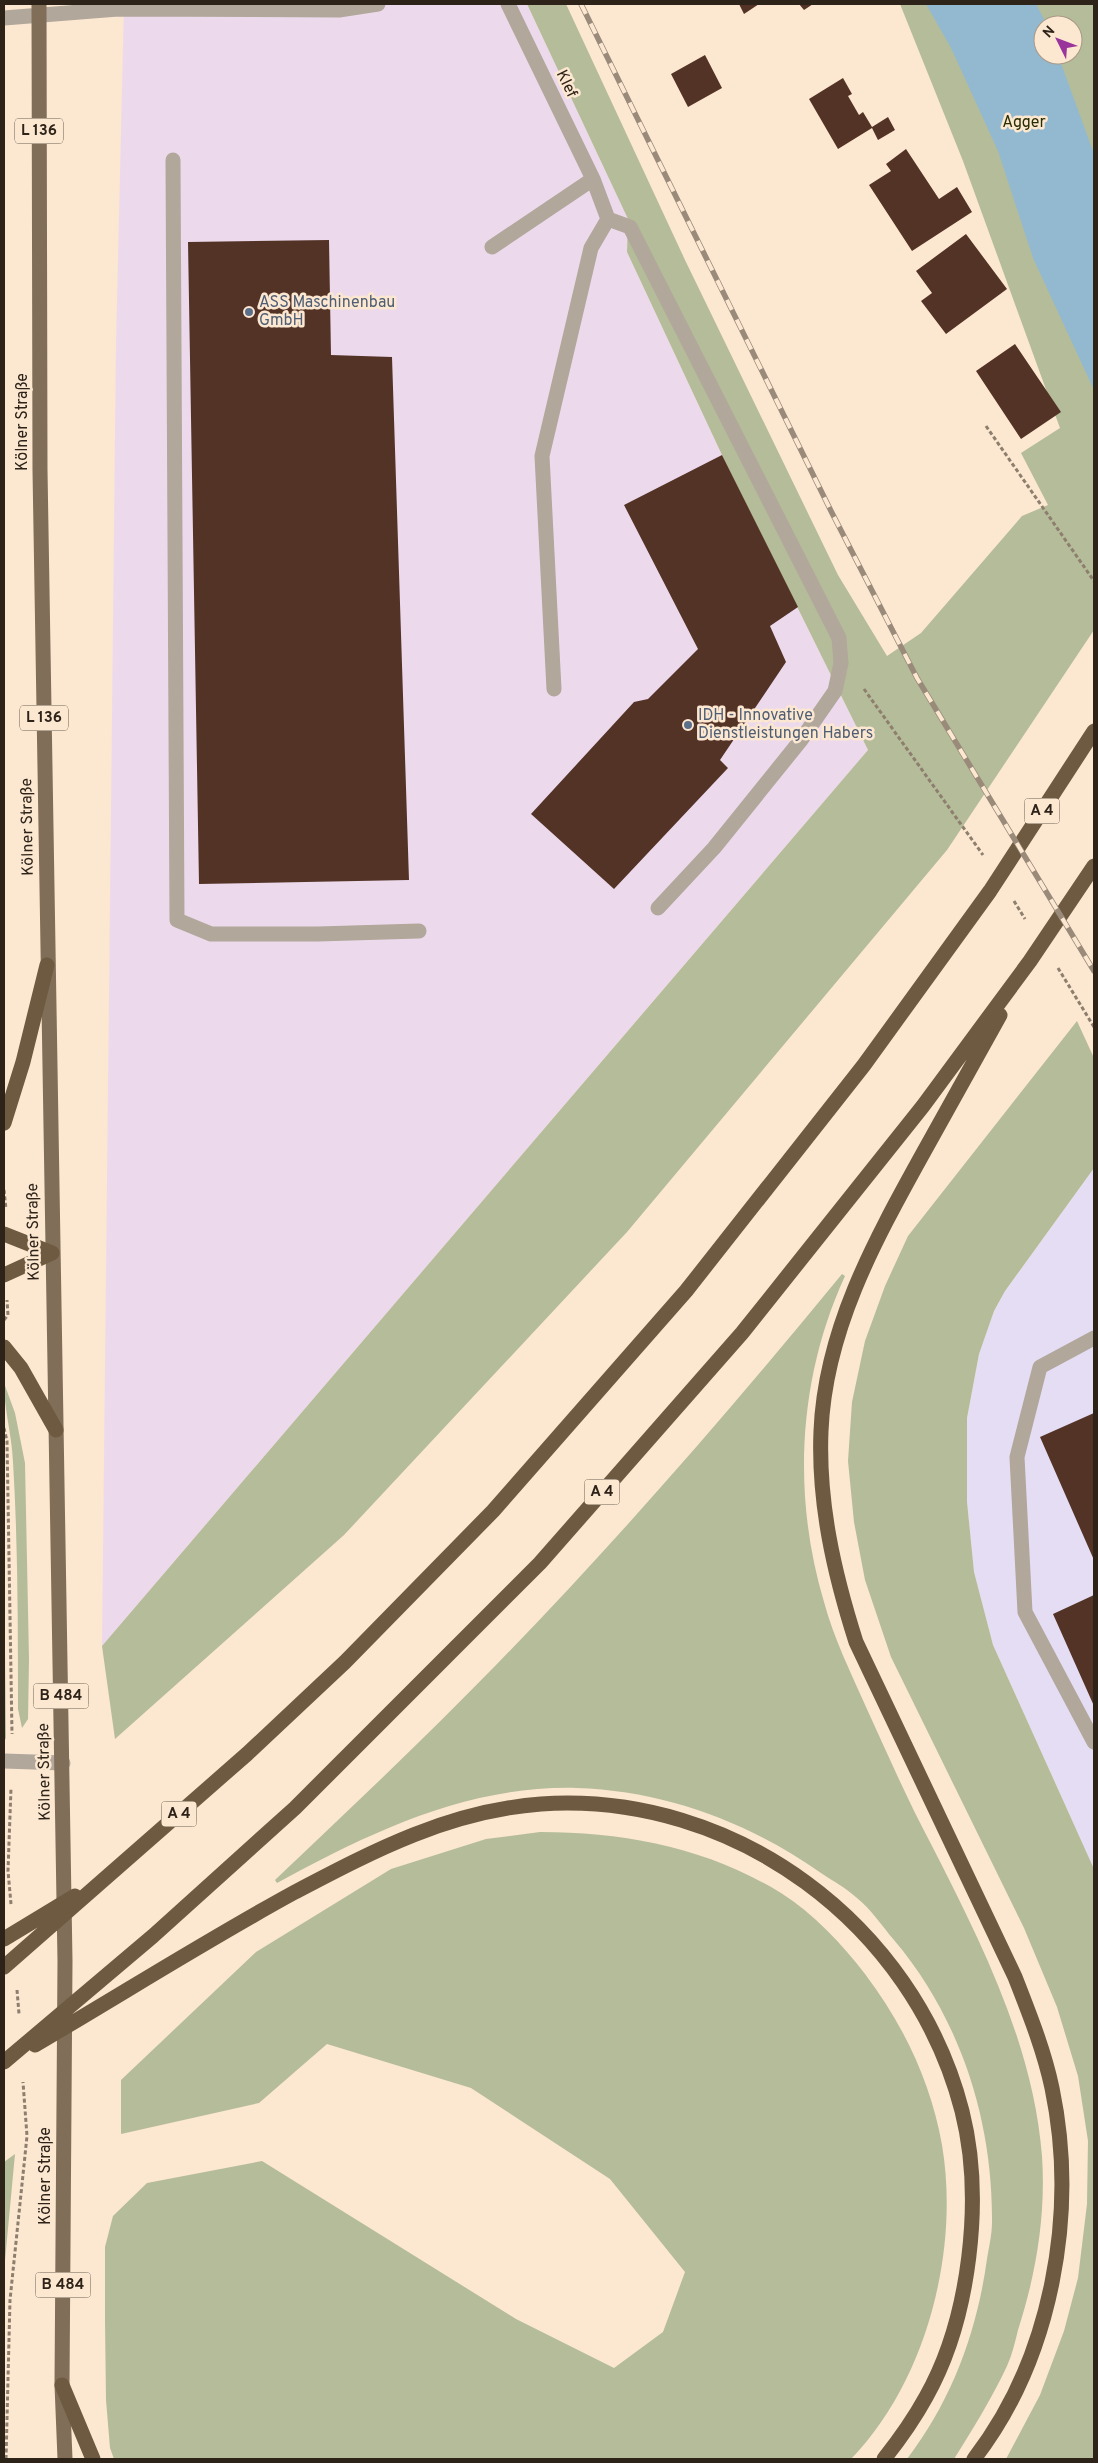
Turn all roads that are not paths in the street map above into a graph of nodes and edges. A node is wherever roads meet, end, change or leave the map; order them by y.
1 (378, 4) edge
2 (508, 4) edge
3 (39, 10) edge
4 (4, 18) edge
5 (173, 160) dead end
6 (593, 179) junction
7 (608, 220) junction
8 (492, 247) dead end
9 (554, 689) dead end
10 (1094, 731) edge
11 (1094, 866) edge
12 (658, 908) dead end
13 (419, 931) dead end
14 (1030, 961) junction
15 (48, 965) junction
16 (4, 1123) edge
17 (4, 1234) edge
18 (52, 1253) junction
19 (4, 1276) edge
20 (1094, 1338) edge
21 (4, 1347) edge
22 (56, 1430) junction
23 (1094, 1742) edge
24 (4, 1761) edge
25 (63, 1763) junction
26 (111, 1875) junction
27 (4, 1939) edge
28 (4, 1967) edge
29 (4, 2062) edge
30 (62, 2385) junction
31 (65, 2459) edge
32 (93, 2459) edge
33 (884, 2459) edge
34 (974, 2459) edge

1 - 3 street
2 - 6 street, Klef
3 - 4 street
3 - 15 main road, Kölner Straße / L 136
5 - 13 street
6 - 7 street, Klef
6 - 8 street
7 - 9 street
7 - 12 street
10 - 26 highway, A 4
11 - 14 highway, A 4
14 - 29 highway, A 4
14 - 34 highway
15 - 16 highway
15 - 18 main road, Kölner Straße / L 136
17 - 18 highway
18 - 19 highway
18 - 22 main road, Kölner Straße / B 484
20 - 23 street
21 - 22 highway
22 - 25 main road, Kölner Straße / B 484
24 - 25 street
25 - 30 main road, Kölner Straße / B 484
26 - 27 highway
26 - 28 highway, A 4
29 - 33 highway
30 - 31 main road, Kölner Straße / B 484
30 - 32 highway

